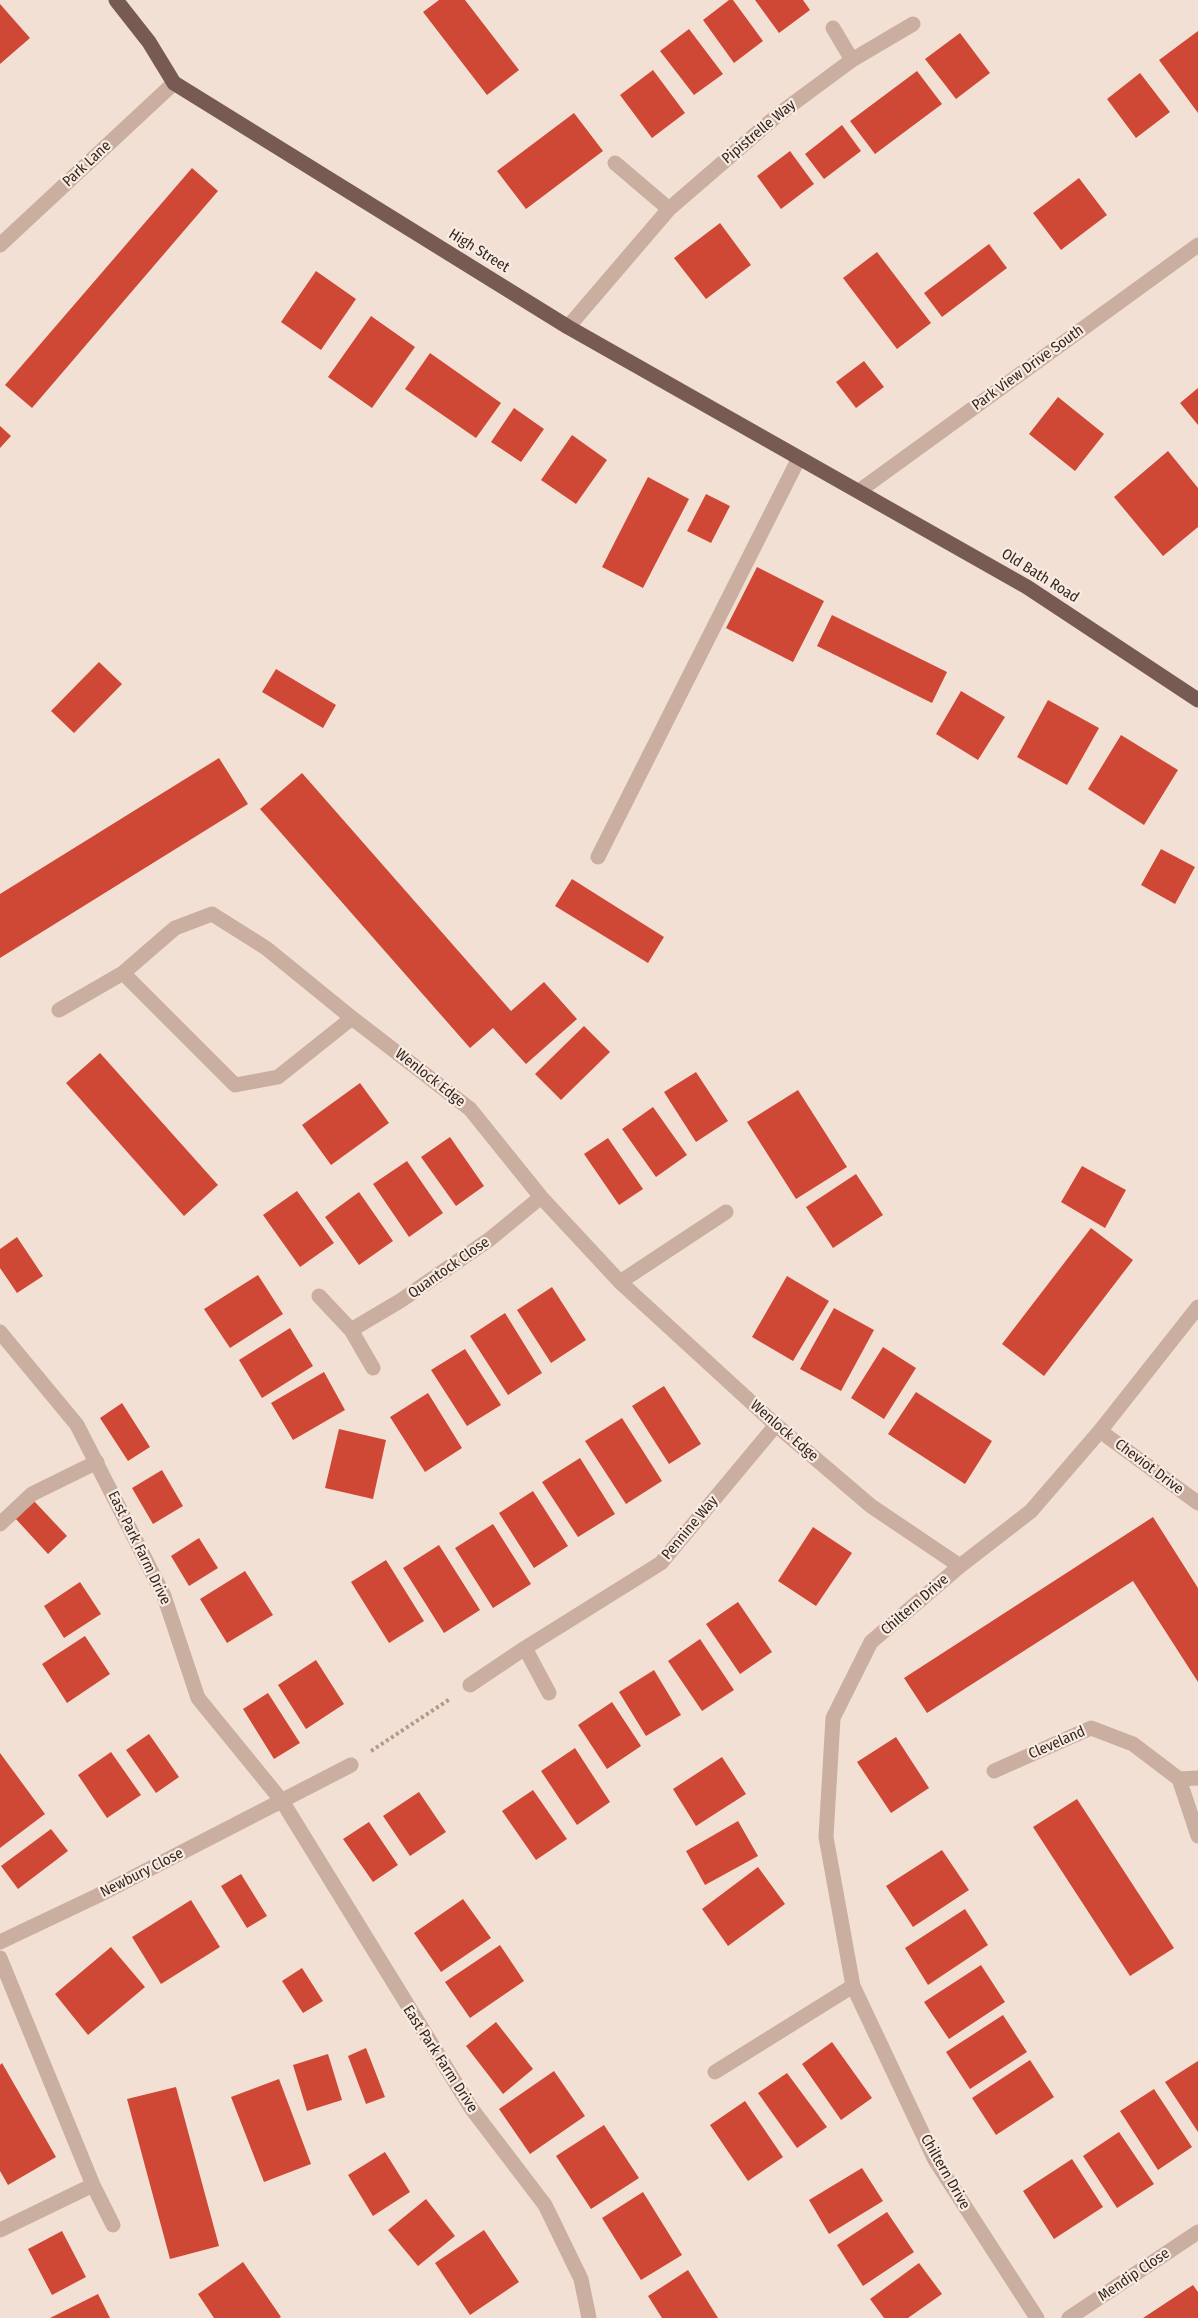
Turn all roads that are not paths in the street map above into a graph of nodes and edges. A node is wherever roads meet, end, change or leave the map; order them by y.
1 (116, 0) edge
2 (913, 24) dead end
3 (833, 28) dead end
4 (852, 60) junction
5 (174, 83) junction
6 (615, 162) dead end
7 (669, 209) junction
8 (0, 245) edge
9 (1198, 245) edge
10 (568, 327) junction
11 (798, 458) junction
12 (859, 491) junction
13 (1198, 700) edge
14 (598, 857) dead end
15 (123, 973) junction
16 (59, 1010) dead end
17 (352, 1018) junction
18 (541, 1197) junction
19 (726, 1212) dead end
20 (620, 1282) junction
21 (319, 1296) dead end
22 (1198, 1307) edge
23 (351, 1330) junction
24 (0, 1332) edge
25 (373, 1368) dead end
26 (776, 1425) junction
27 (1100, 1431) junction
28 (96, 1462) junction
29 (1198, 1503) edge
30 (0, 1524) edge
31 (960, 1566) junction
32 (525, 1648) junction
33 (470, 1685) road end
34 (549, 1693) dead end
35 (351, 1765) road end
36 (994, 1771) dead end
37 (1198, 1778) edge
38 (1179, 1779) junction
39 (282, 1801) junction
40 (1198, 1836) edge
41 (0, 1942) edge
42 (0, 1958) edge
43 (853, 1986) junction
44 (715, 2072) dead end
45 (93, 2185) junction
46 (113, 2225) dead end
47 (0, 2230) edge
48 (1198, 2232) edge
49 (590, 2318) edge
50 (1037, 2318) edge
51 (1069, 2318) edge

1 - 5 main road, High Street
2 - 4 street, Pipistrelle Way
3 - 4 street
4 - 7 street, Pipistrelle Way
5 - 8 street, Park Lane
5 - 10 main road, High Street
6 - 7 street
7 - 10 street, Pipistrelle Way
9 - 12 street, Park View Drive South
10 - 11 main road, High Street
11 - 12 main road, High Street
11 - 14 street
12 - 13 main road, Old Bath Road
15 - 16 street, Wenlock Edge
15 - 17 street, Wenlock Edge
15 - 17 street
17 - 18 street, Wenlock Edge
18 - 20 street, Wenlock Edge
18 - 23 street, Quantock Close
19 - 20 street
20 - 26 street, Wenlock Edge
21 - 23 street
22 - 27 street, Chiltern Drive
23 - 25 street
24 - 28 street, East Park Farm Drive
26 - 31 street, Wenlock Edge
26 - 32 street, Pennine Way
27 - 29 street, Cheviot Drive
27 - 31 street, Chiltern Drive
28 - 30 street
28 - 39 street, East Park Farm Drive
31 - 43 street, Chiltern Drive
32 - 33 street, Pennine Way
32 - 34 street
35 - 39 street
36 - 38 street, Cleveland
37 - 38 street
38 - 40 street
39 - 41 street, Newbury Close
39 - 49 street, East Park Farm Drive
42 - 45 street
43 - 44 street
43 - 50 street, Chiltern Drive
45 - 46 street
45 - 47 street
48 - 51 street, Mendip Close

